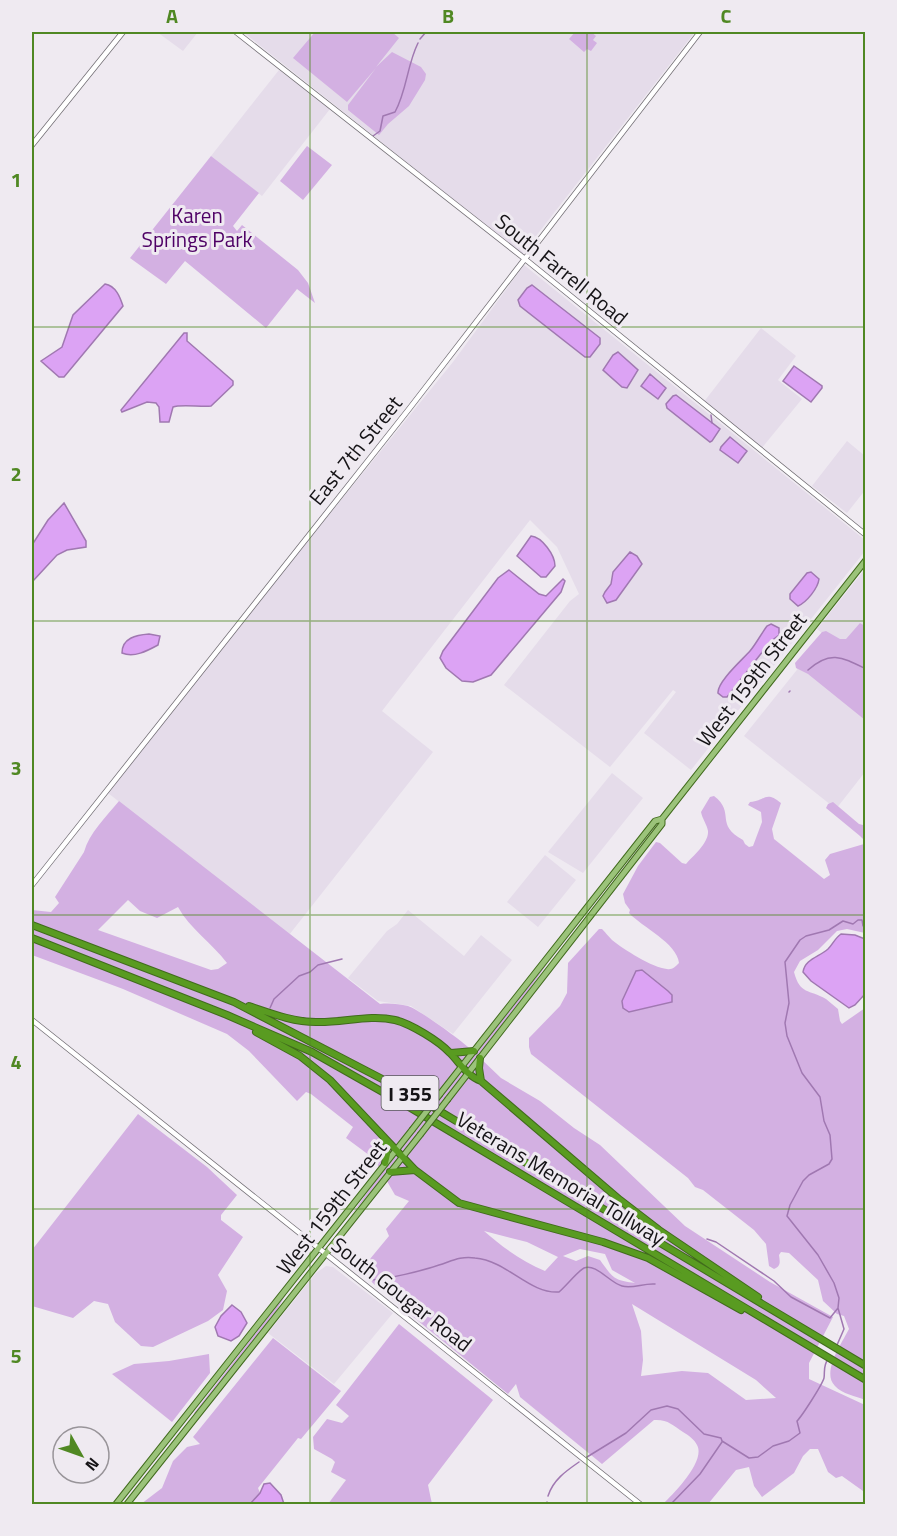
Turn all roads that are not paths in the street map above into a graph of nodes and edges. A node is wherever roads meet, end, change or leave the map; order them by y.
1 (123, 32) edge
2 (236, 32) edge
3 (700, 32) edge
4 (32, 146) edge
5 (525, 259) junction
6 (866, 535) edge
7 (866, 560) edge
8 (662, 819) junction
9 (32, 885) edge
10 (32, 925) edge
11 (32, 938) edge
12 (226, 999) junction
13 (227, 1015) junction
14 (32, 1020) edge
15 (474, 1051) junction
16 (451, 1053) junction
17 (480, 1058) junction
18 (462, 1066) junction
19 (468, 1073) junction
20 (481, 1081) junction
21 (384, 1138) junction
22 (397, 1149) junction
23 (402, 1156) junction
24 (385, 1163) junction
25 (415, 1170) junction
26 (390, 1172) junction
27 (319, 1249) junction
28 (324, 1254) junction
29 (767, 1306) junction
30 (793, 1337) junction
31 (866, 1366) edge
32 (866, 1380) edge
33 (184, 1418) junction
34 (191, 1424) junction
35 (116, 1504) edge
36 (127, 1504) edge
37 (640, 1504) edge

1 - 4 street
2 - 5 street, South Farrell Road
3 - 5 street, East 7th Street
5 - 6 street, South Farrell Road
5 - 9 street, East 7th Street
7 - 8 main road, West 159th Street
8 - 15 main road, West 159th Street
8 - 17 main road, West 159th Street
10 - 12 highway, Veterans Memorial Tollway / I 355
11 - 13 highway, Veterans Memorial Tollway / I 355
12 - 16 highway
12 - 29 highway, Veterans Memorial Tollway / I 355
13 - 21 highway
13 - 30 highway, Veterans Memorial Tollway / I 355
14 - 27 street, South Gougar Road
15 - 16 highway
15 - 18 main road, West 159th Street
16 - 18 highway
17 - 19 main road, West 159th Street
17 - 20 highway
18 - 19 highway
18 - 22 main road, West 159th Street, bridge
19 - 20 highway
19 - 23 main road, West 159th Street, bridge
20 - 29 highway
21 - 22 highway
21 - 24 highway
22 - 23 highway
22 - 24 main road, West 159th Street
23 - 25 highway
23 - 26 main road, West 159th Street
24 - 27 main road, West 159th Street
25 - 26 highway
25 - 30 highway
26 - 28 main road, West 159th Street
27 - 28 street, South Gougar Road
27 - 33 main road, West 159th Street
28 - 34 main road, West 159th Street
28 - 37 street, South Gougar Road
29 - 31 highway, Veterans Memorial Tollway / I 355
30 - 32 highway, Veterans Memorial Tollway / I 355
33 - 34 main road
33 - 35 main road, West 159th Street
34 - 36 main road, West 159th Street

